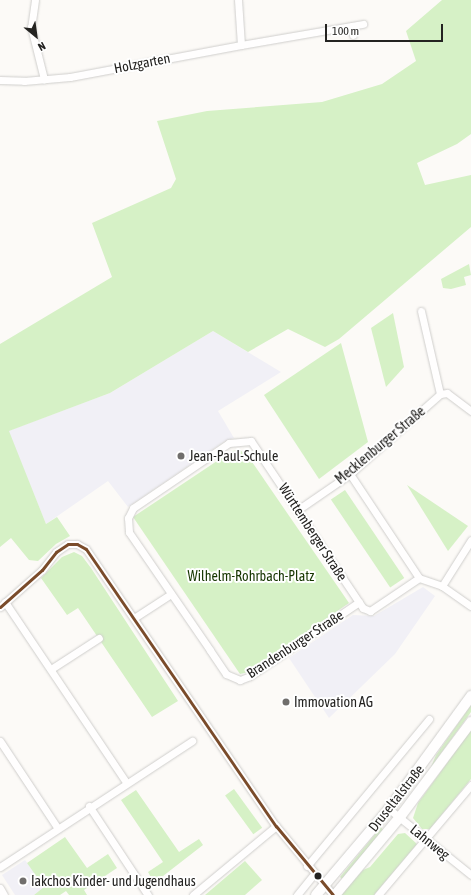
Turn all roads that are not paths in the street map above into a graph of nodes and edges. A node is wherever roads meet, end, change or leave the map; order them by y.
1 (35, 0) edge
2 (238, 0) edge
3 (363, 24) dead end
4 (352, 26) junction
5 (353, 35) dead end
6 (240, 45) junction
7 (44, 79) junction
8 (0, 80) edge
9 (421, 311) dead end
10 (440, 394) junction
11 (471, 411) edge
12 (350, 474) junction
13 (299, 509) junction
14 (471, 540) edge
15 (419, 578) junction
16 (442, 586) junction
17 (171, 594) junction
18 (359, 602) junction
19 (3, 605) edge
20 (471, 606) edge
21 (134, 618) junction
22 (99, 638) dead end
23 (52, 669) junction
24 (471, 696) edge
25 (428, 719) dead end
26 (471, 722) edge
27 (0, 741) edge
28 (192, 741) dead end
29 (126, 782) junction
30 (471, 785) edge
31 (89, 806) junction
32 (389, 809) junction
33 (400, 817) junction
34 (276, 826) junction
35 (57, 828) junction
36 (427, 839) junction
37 (308, 866) junction
38 (0, 867) edge
39 (314, 874) junction
40 (471, 875) edge
41 (324, 886) junction
42 (0, 888) edge
43 (4, 895) edge
44 (148, 895) edge
45 (192, 895) edge
46 (297, 895) edge
47 (316, 895) edge
48 (334, 895) edge
49 (378, 895) edge

1 - 7 street
2 - 6 street
3 - 4 street, Holzgarten
4 - 5 street
4 - 6 street, Holzgarten
6 - 7 street, Holzgarten
7 - 8 street, Holzgarten
9 - 10 street
10 - 11 street
10 - 12 street, Mecklenburger Straße
12 - 13 street, Mecklenburger Straße
12 - 15 street
13 - 17 street, Württemberger Straße
13 - 18 street, Württemberger Straße
14 - 16 street
15 - 16 street
15 - 18 street, Brandenburger Straße
16 - 20 street
17 - 18 street, Brandenburger Straße
17 - 21 street
19 - 21 street
19 - 23 street
21 - 34 street
22 - 23 street
23 - 29 street
24 - 32 main road, Druseltalstraße
25 - 37 street, Druseltalstraße
26 - 33 main road, Druseltalstraße
27 - 35 street
28 - 29 street
29 - 31 street
30 - 36 street
31 - 35 street
31 - 44 street
32 - 33 street, Lahnweg
32 - 41 main road, Druseltalstraße
33 - 36 street, Lahnweg
33 - 48 main road, Druseltalstraße
34 - 37 street
34 - 45 street
35 - 38 street
36 - 40 street, Lahnweg
36 - 49 street
37 - 39 street
39 - 41 street
39 - 46 street
41 - 47 main road, Druseltalstraße
41 - 48 street
42 - 43 street

